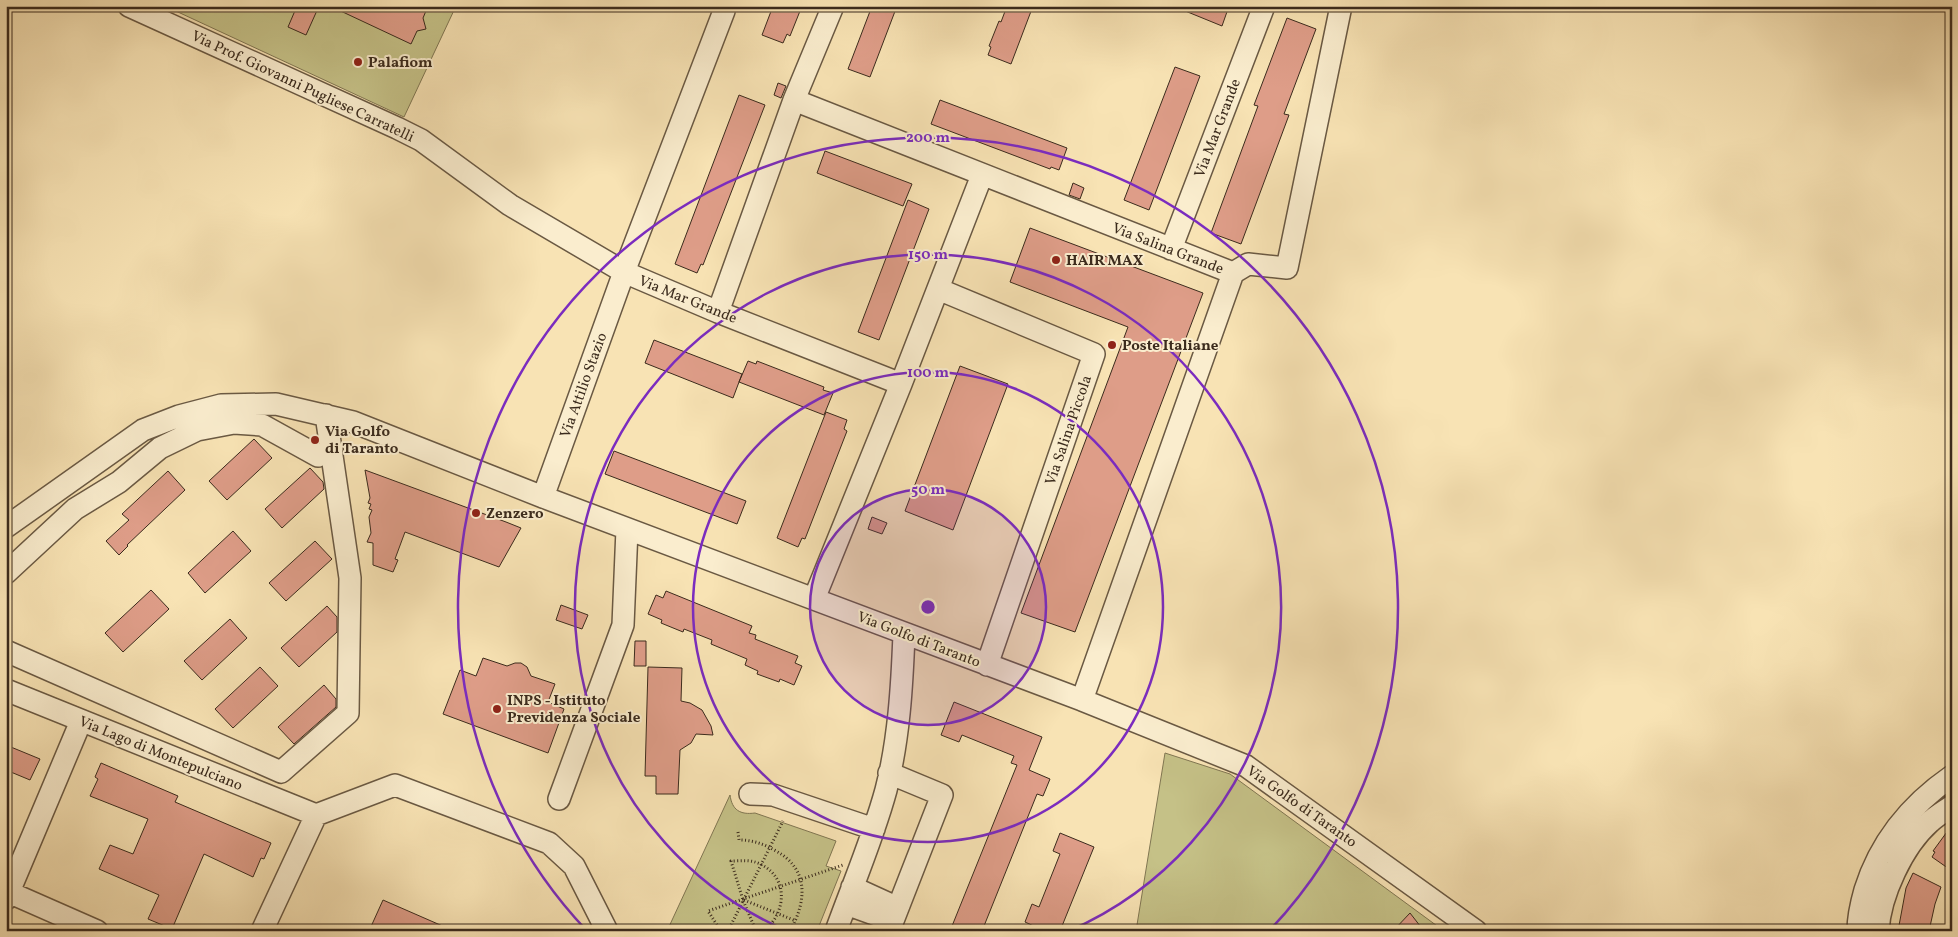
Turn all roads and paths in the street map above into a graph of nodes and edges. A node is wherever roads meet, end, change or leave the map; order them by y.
1 (129, 6) edge
2 (833, 6) edge
3 (1264, 6) edge
4 (1341, 6) edge
5 (724, 11) dead end
6 (794, 100) junction
7 (982, 175) junction
8 (1171, 249) junction
9 (624, 272) junction
10 (1232, 273) junction
11 (938, 289) junction
12 (718, 312) junction
13 (901, 384) junction
14 (326, 415) junction
15 (332, 449) junction
16 (543, 497) junction
17 (6, 527) edge
18 (627, 529) junction
19 (6, 573) edge
20 (814, 598) junction
21 (904, 634) junction
22 (6, 651) edge
23 (987, 665) junction
24 (6, 690) edge
25 (1082, 700) junction
26 (81, 721) junction
27 (1951, 778) edge
28 (888, 781) junction
29 (750, 794) dead end
30 (559, 799) dead end
31 (1952, 806) edge
32 (316, 815) junction
33 (783, 821) dead end
34 (874, 829) junction
35 (738, 832) dead end
36 (769, 847) junction
37 (761, 864) junction
38 (846, 864) dead end
39 (800, 879) junction
40 (780, 886) junction
41 (7, 894) edge
42 (849, 895) junction
43 (743, 900) junction
44 (778, 914) junction
45 (893, 920) edge
46 (796, 921) junction
47 (690, 930) edge
48 (97, 931) edge
49 (262, 931) edge
50 (607, 931) edge
51 (700, 931) edge
52 (727, 931) edge
53 (756, 931) edge
54 (764, 931) edge
55 (790, 931) edge
56 (836, 931) edge
57 (1476, 931) edge
58 (1858, 931) edge
59 (1878, 931) edge

1 - 9 street, Via Prof. Giovanni Pugliese Carratelli
2 - 6 street
3 - 8 street, Via Mar Grande
4 - 10 street
5 - 9 street, Via Mar Grande
6 - 7 street, Via Salina Grande
6 - 12 street
7 - 8 street, Via Salina Grande
7 - 11 street
8 - 10 street, Via Salina Grande
9 - 12 street, Via Mar Grande
9 - 16 street, Via Attilio Stazio
10 - 25 street, Via Salina Grande
11 - 13 street
11 - 23 street, Via Salina Piccola
12 - 13 street, Via Mar Grande
13 - 20 street
14 - 15 street
14 - 16 street, Via Golfo di Taranto
14 - 17 street, Via Golfo di Taranto
15 - 19 street
15 - 22 street
16 - 18 street, Via Golfo di Taranto
18 - 20 street, Via Golfo di Taranto
18 - 30 street
20 - 21 street, Via Golfo di Taranto
21 - 23 street, Via Golfo di Taranto
21 - 28 street
23 - 25 street, Via Golfo di Taranto
24 - 26 street, Via Lago di Montepulciano
25 - 57 street, Via Golfo di Taranto
26 - 32 street, Via Lago di Montepulciano
26 - 41 street
27 - 58 street
28 - 34 street
28 - 45 street
29 - 34 street
31 - 59 street
32 - 49 street
32 - 50 street
33 - 36 path
34 - 42 street
35 - 36 path
36 - 37 path
36 - 39 path
37 - 40 path
37 - 43 path
37 - 43 path
38 - 39 path
39 - 40 path
39 - 46 path
40 - 43 path
40 - 44 path
41 - 48 street
42 - 45 street
42 - 56 street
43 - 44 path
43 - 52 path
43 - 52 path
43 - 53 path
44 - 46 path
44 - 54 path
46 - 55 path
47 - 51 path

